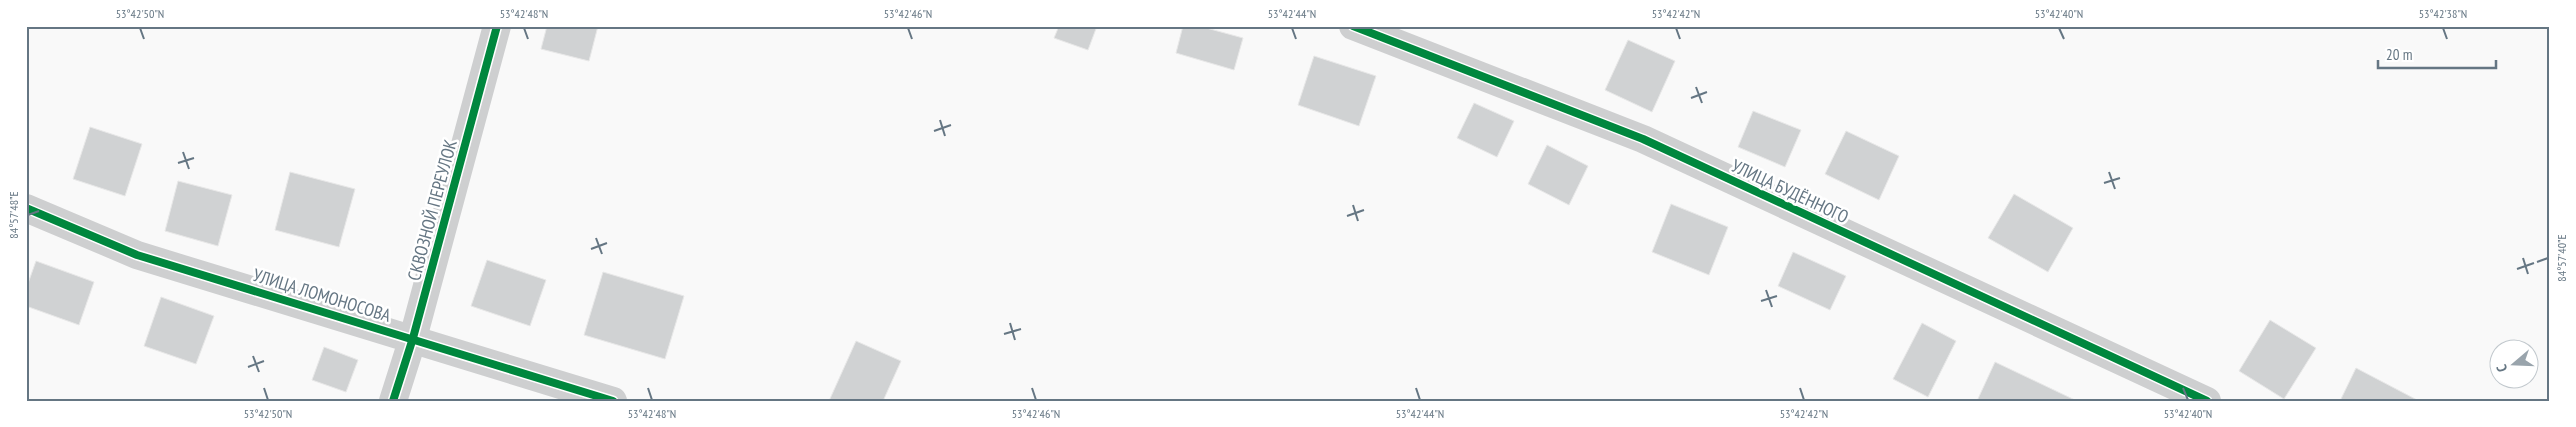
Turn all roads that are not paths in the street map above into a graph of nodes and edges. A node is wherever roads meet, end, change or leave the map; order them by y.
1 (497, 26) edge
2 (1353, 26) edge
3 (26, 208) edge
4 (413, 338) junction
5 (393, 401) edge
6 (614, 401) edge
7 (2207, 401) edge

1 - 4 street, СКВОЗНОЙ ПЕРЕУЛОК
2 - 7 street, УЛИЦА БУДЁННОГО
3 - 4 street, УЛИЦА ЛОМОНОСОВА
4 - 5 street, СКВОЗНОЙ ПЕРЕУЛОК
4 - 6 street, УЛИЦА ЛОМОНОСОВА

